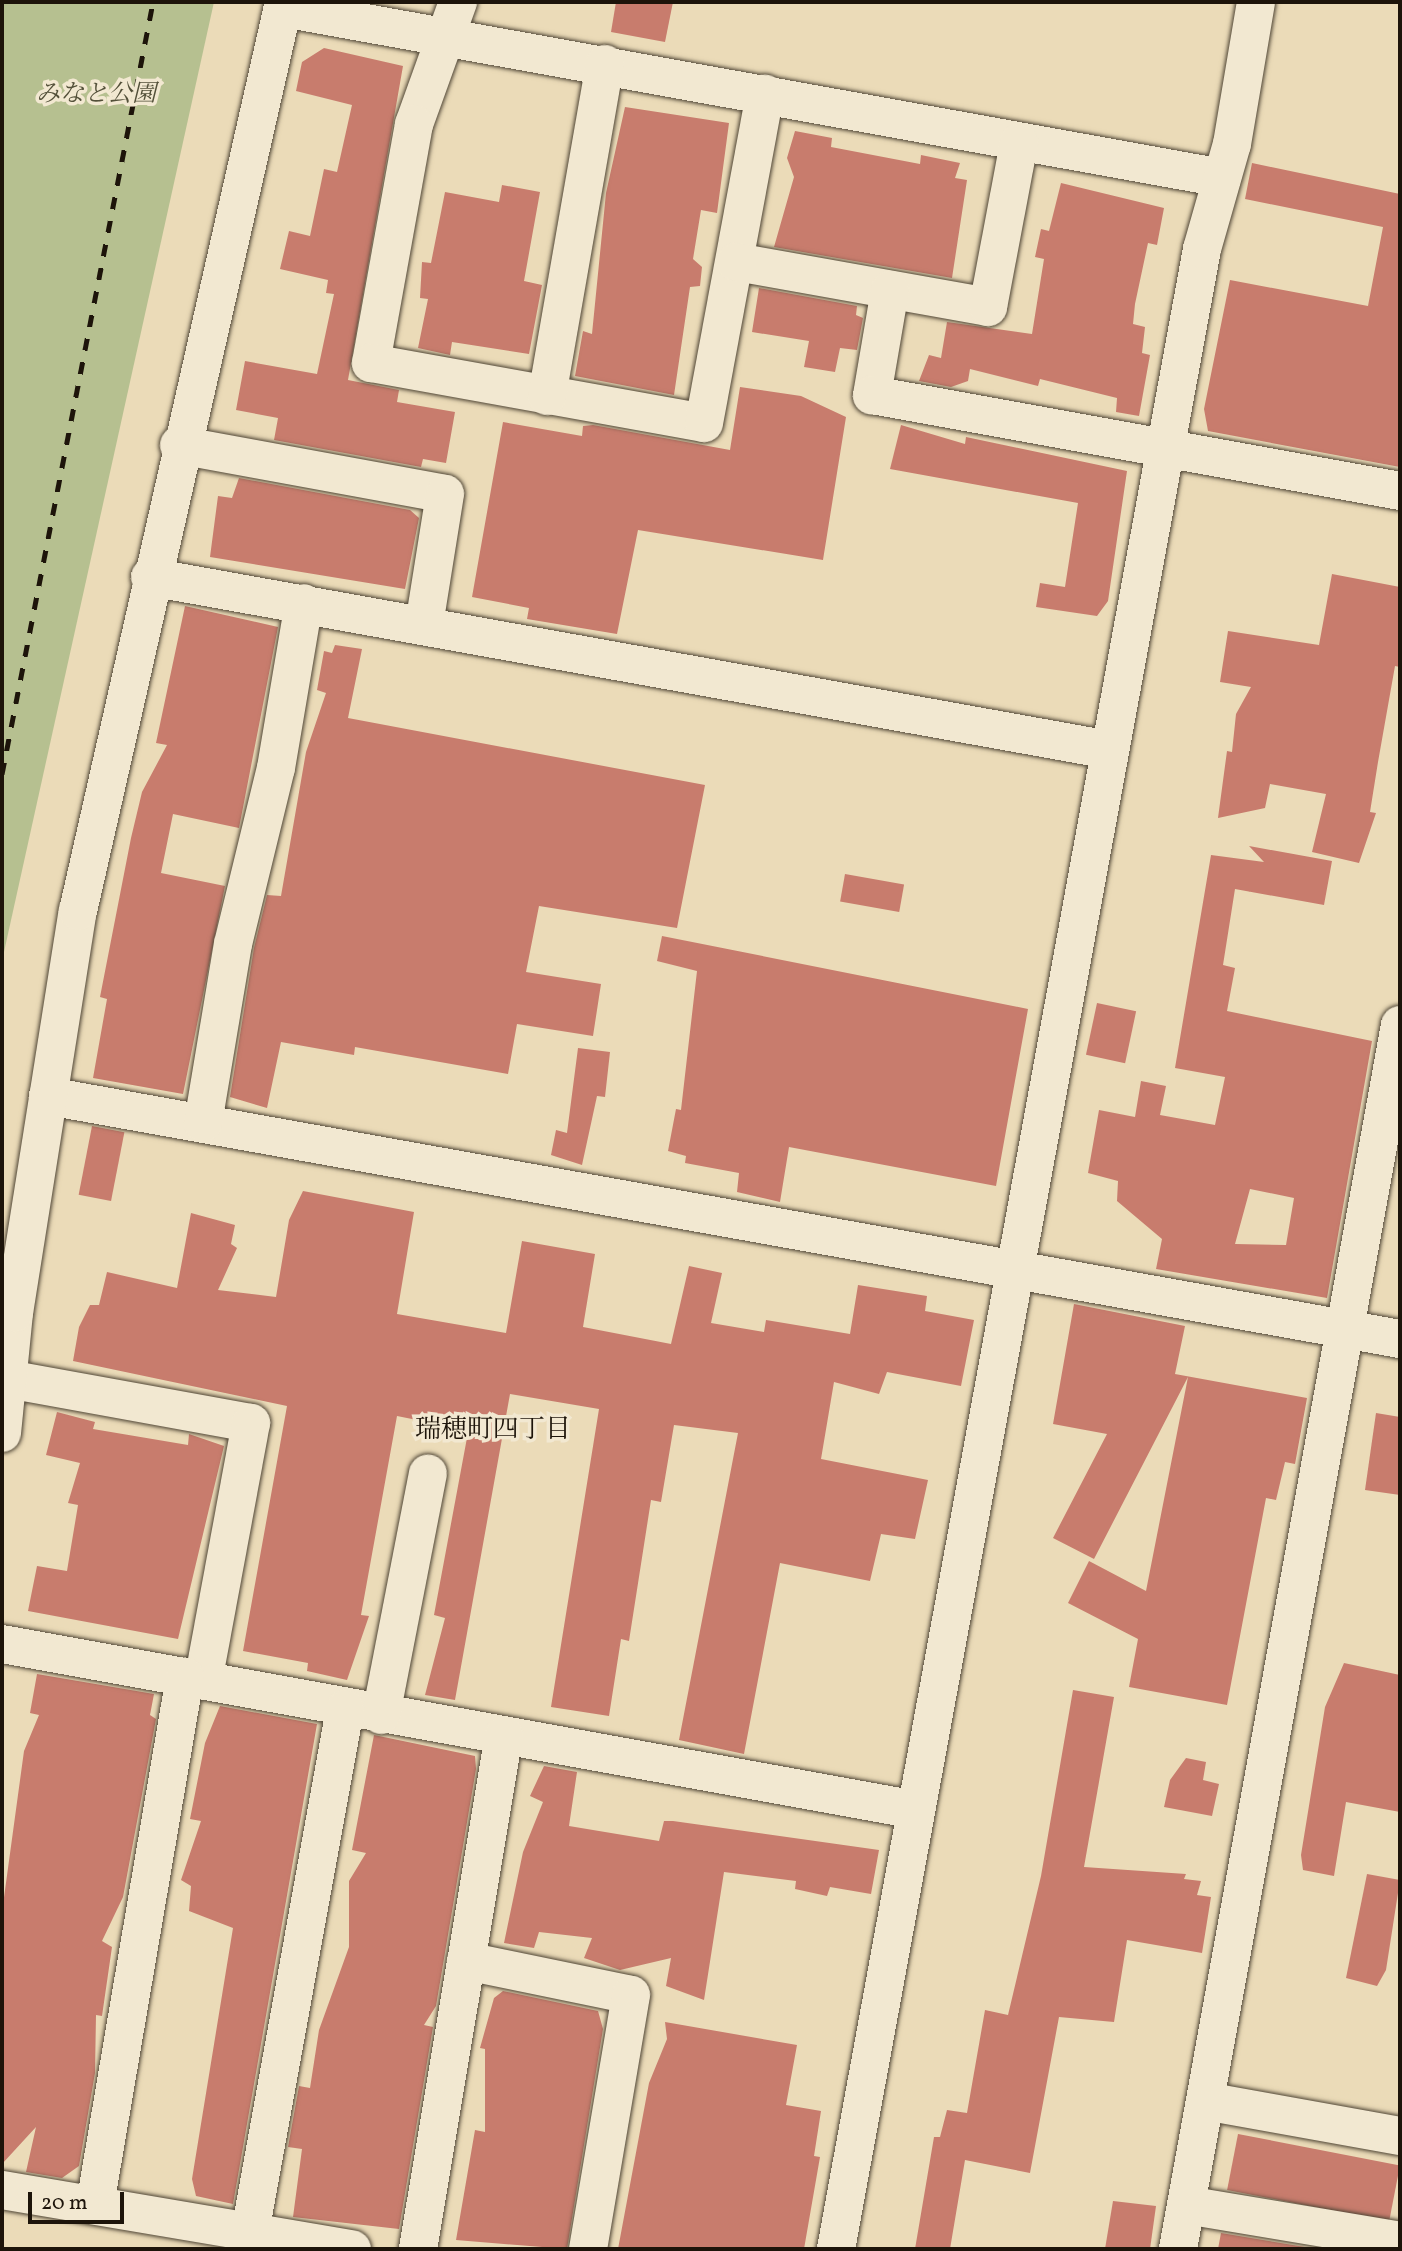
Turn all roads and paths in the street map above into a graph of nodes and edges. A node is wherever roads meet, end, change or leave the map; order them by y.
1 (458, 2) edge
2 (1256, 2) edge
3 (284, 5) edge
4 (447, 38) junction
5 (605, 64) junction
6 (765, 94) junction
7 (1019, 143) junction
8 (1222, 178) junction
9 (736, 262) junction
10 (890, 290) junction
11 (547, 396) junction
12 (179, 444) junction
13 (1165, 447) junction
14 (1400, 491) edge
15 (150, 577) junction
16 (304, 603) junction
17 (424, 625) junction
18 (1110, 750) junction
19 (1400, 1025) edge
20 (48, 1096) junction
21 (203, 1123) junction
22 (1016, 1273) junction
23 (1346, 1328) junction
24 (1400, 1339) edge
25 (8, 1379) junction
26 (2, 1433) edge
27 (428, 1474) dead end
28 (2, 1644) edge
29 (194, 1679) junction
30 (363, 1712) junction
31 (504, 1735) junction
32 (916, 1810) junction
33 (466, 1961) junction
34 (1205, 2101) junction
35 (1400, 2136) edge
36 (2, 2190) edge
37 (1186, 2204) junction
38 (95, 2206) junction
39 (250, 2241) edge
40 (1400, 2241) edge
41 (352, 2249) edge
42 (418, 2249) edge
43 (588, 2249) edge
44 (836, 2249) edge
45 (1178, 2249) edge

1 - 4 street
2 - 8 street
3 - 4 street
3 - 12 street
4 - 5 street
4 - 11 street
5 - 6 street
5 - 11 street
6 - 7 street
6 - 9 street
7 - 8 street
7 - 10 street
8 - 13 street
9 - 10 street
9 - 11 street
10 - 13 street
12 - 15 street
12 - 17 street
13 - 14 street
13 - 18 street
15 - 16 street
15 - 20 street
16 - 17 street
16 - 21 street
17 - 18 street
18 - 22 street
19 - 23 street
20 - 21 street
20 - 25 street
21 - 22 street
22 - 23 street
22 - 32 street
23 - 24 street
23 - 34 street
25 - 26 street
25 - 29 street
27 - 30 street
28 - 29 street
29 - 30 street
29 - 38 street
30 - 31 street
30 - 39 street
31 - 32 street
31 - 33 street
32 - 44 street
33 - 42 street
33 - 43 street
34 - 35 street
34 - 37 street
36 - 38 street
37 - 40 street
37 - 45 street
38 - 39 street
39 - 41 street

